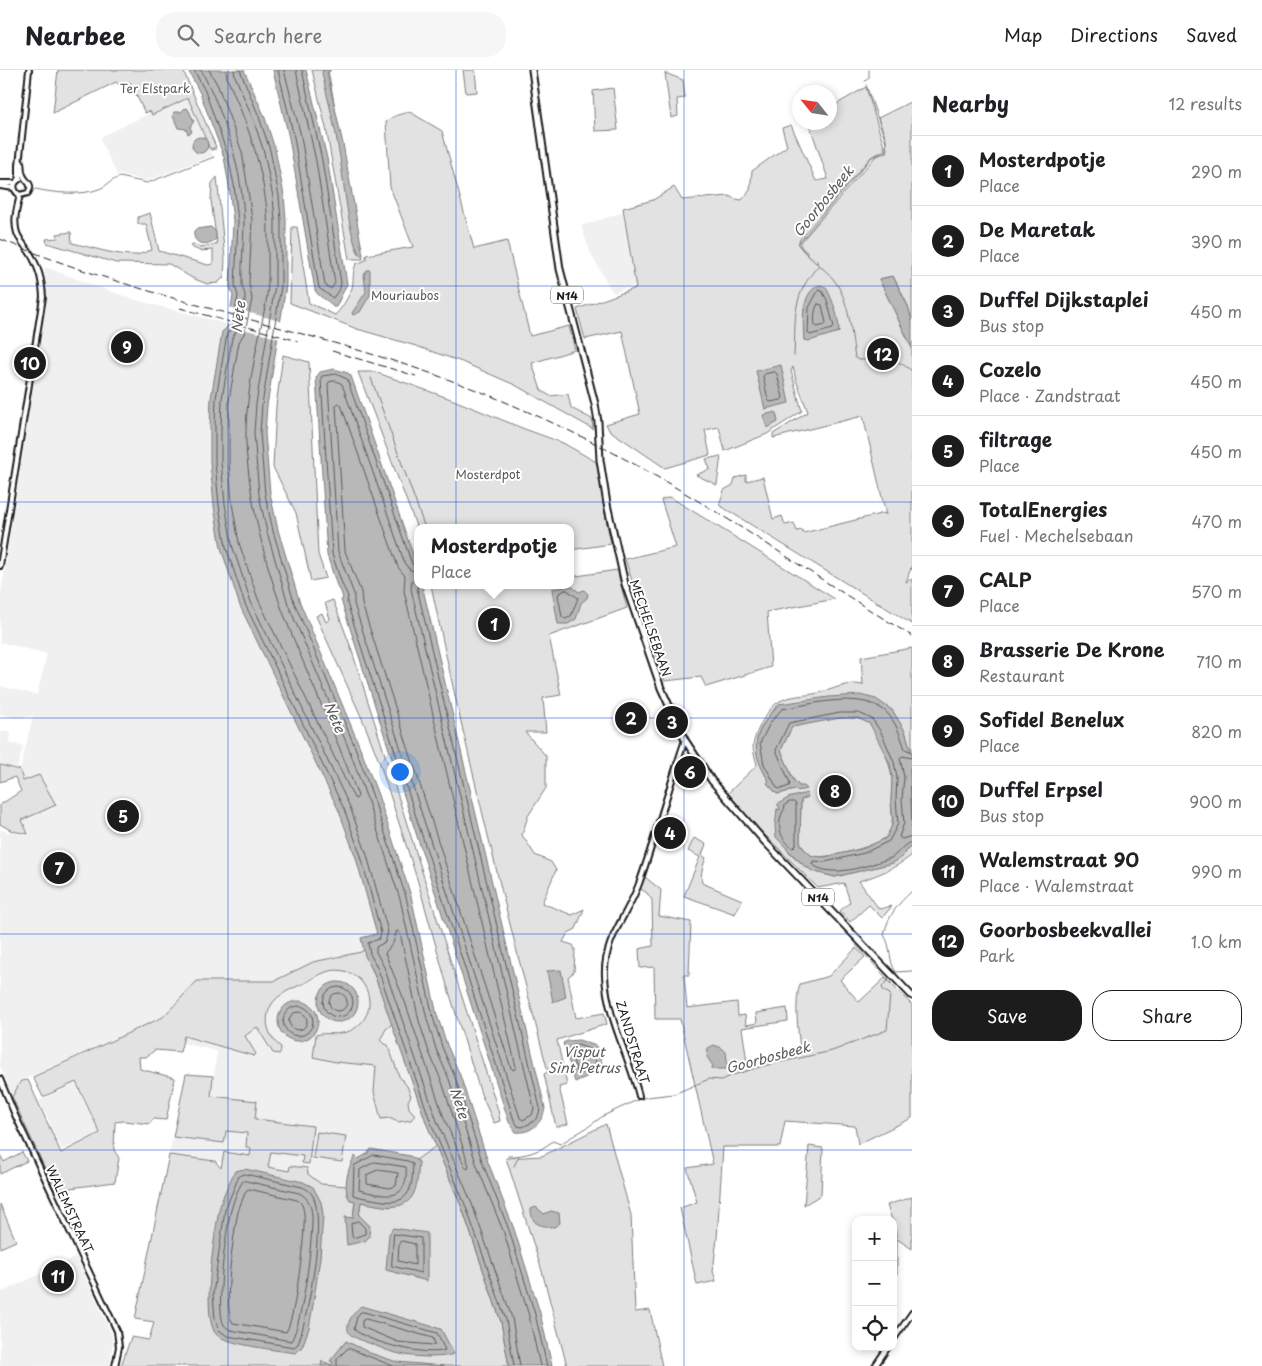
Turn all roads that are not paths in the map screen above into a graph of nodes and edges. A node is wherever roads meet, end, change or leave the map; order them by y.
1 (29, 70) edge
2 (532, 70) edge
3 (20, 158) junction
4 (19, 179) junction
5 (25, 179) junction
6 (0, 184) edge
7 (15, 186) junction
8 (20, 195) junction
9 (0, 566) edge
10 (685, 740) junction
11 (912, 996) edge
12 (0, 1079) edge
13 (639, 1096) dead end
14 (912, 1313) edge
15 (897, 1334) edge
16 (885, 1351) edge
17 (116, 1366) edge
18 (875, 1366) edge

1 - 3 street
2 - 10 main road, MECHELSEBAAN / N14
3 - 4 street
3 - 5 street
4 - 5 street
4 - 7 street
5 - 8 street
6 - 7 street
7 - 8 street
8 - 9 street
10 - 11 main road, MECHELSEBAAN / N14
10 - 13 street, ZANDSTRAAT
12 - 17 street, WALEMSTRAAT
14 - 15 street
16 - 18 street

